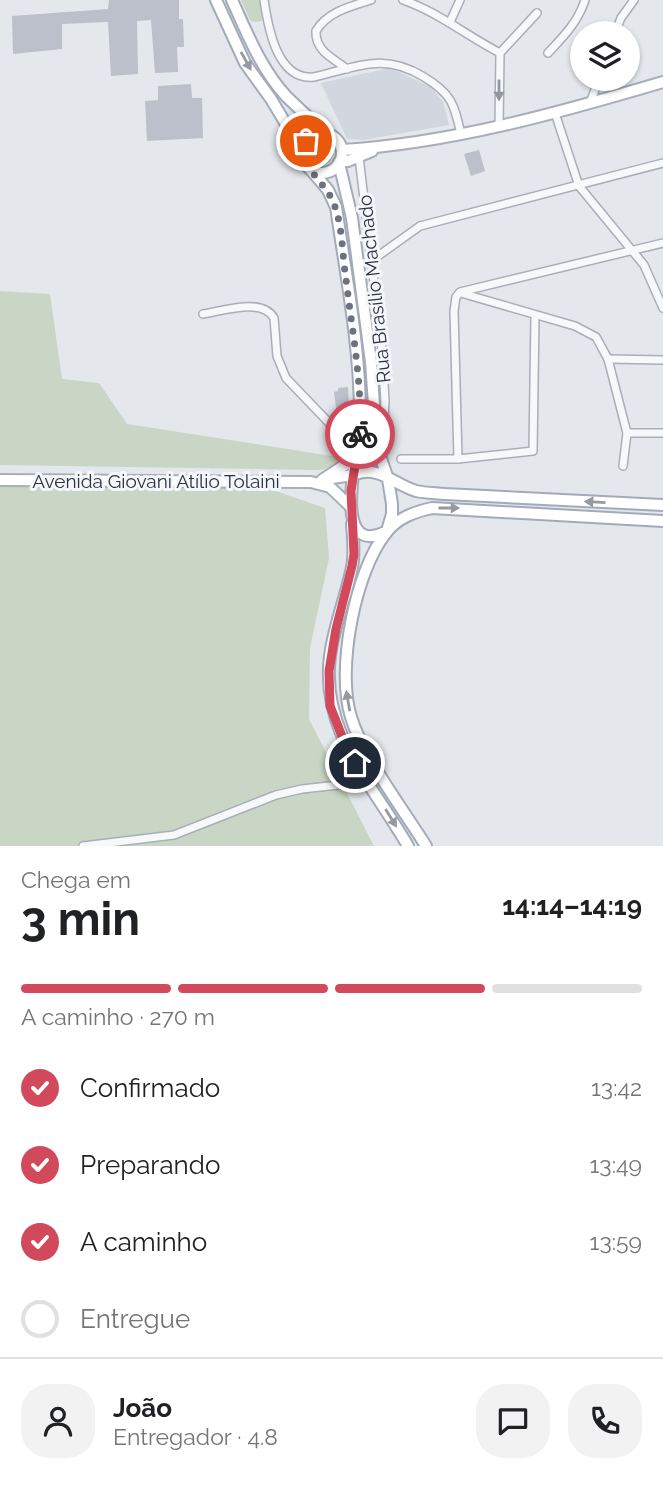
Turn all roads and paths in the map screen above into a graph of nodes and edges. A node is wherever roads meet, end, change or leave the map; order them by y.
1 (216, 0) edge
2 (232, 0) edge
3 (264, 0) edge
4 (371, 0) edge
5 (403, 0) edge
6 (460, 0) edge
7 (585, 0) edge
8 (634, 0) edge
9 (537, 13) dead end
10 (620, 21) edge
11 (450, 22) junction
12 (500, 53) junction
13 (548, 53) dead end
14 (347, 69) junction
15 (663, 82) edge
16 (594, 91) edge
17 (590, 103) junction
18 (555, 113) junction
19 (499, 126) junction
20 (324, 131) junction
21 (461, 134) junction
22 (384, 145) junction
23 (302, 150) junction
24 (359, 157) junction
25 (340, 158) junction
26 (663, 163) edge
27 (311, 170) junction
28 (579, 186) junction
29 (663, 243) edge
30 (632, 250) junction
31 (371, 261) junction
32 (460, 292) junction
33 (663, 308) edge
34 (202, 314) dead end
35 (535, 316) junction
36 (608, 359) junction
37 (663, 360) edge
38 (627, 433) junction
39 (663, 433) edge
40 (356, 456) junction
41 (401, 459) dead end
42 (458, 459) junction
43 (383, 464) junction
44 (623, 466) dead end
45 (355, 474) junction
46 (388, 479) junction
47 (0, 480) edge
48 (316, 481) junction
49 (663, 505) edge
50 (350, 506) junction
51 (663, 521) edge
52 (352, 524) junction
53 (387, 531) junction
54 (366, 782) junction
55 (83, 846) edge
56 (408, 846) edge
57 (426, 846) edge

1 -> 23 main road
2 - 20 main road
3 - 14 street
4 - 14 street
5 - 11 street
6 - 11 street
7 - 13 street
8 - 10 street
9 - 12 street
11 - 12 street
12 -> 19 street
14 - 21 street
15 - 17 main road
16 - 17 street
17 - 18 main road
18 - 19 main road
18 - 28 street
19 - 21 main road
20 - 23 main road
20 - 25 main road
21 - 22 main road
22 - 24 main road
22 - 25 main road
23 - 27 main road
24 - 25 main road
24 - 31 street, Rua Brasílio Machado
25 - 27 main road
25 - 43 main road
26 - 28 street
27 - 40 main road
28 - 30 street
28 - 31 street
29 - 30 street
30 - 32 street
30 - 33 street
31 - 43 street, Rua Brasílio Machado
32 - 35 street
32 - 42 street
34 - 40 street
35 - 36 street
35 - 42 street
36 - 37 street
36 - 38 street
38 - 39 street
38 - 44 street
40 - 45 main road
40 - 48 main road
41 - 42 street
43 - 46 main road
45 - 46 main road
45 - 48 main road, Avenida Giovani Atílio Tolaini
45 - 50 main road
49 -> 46 main road
46 - 53 main road
47 - 48 main road, Avenida Giovani Atílio Tolaini
48 - 50 main road
50 - 52 main road
53 -> 51 main road
52 - 53 main road
52 - 54 main road
57 -> 53 main road
54 - 55 street
54 -> 56 main road

